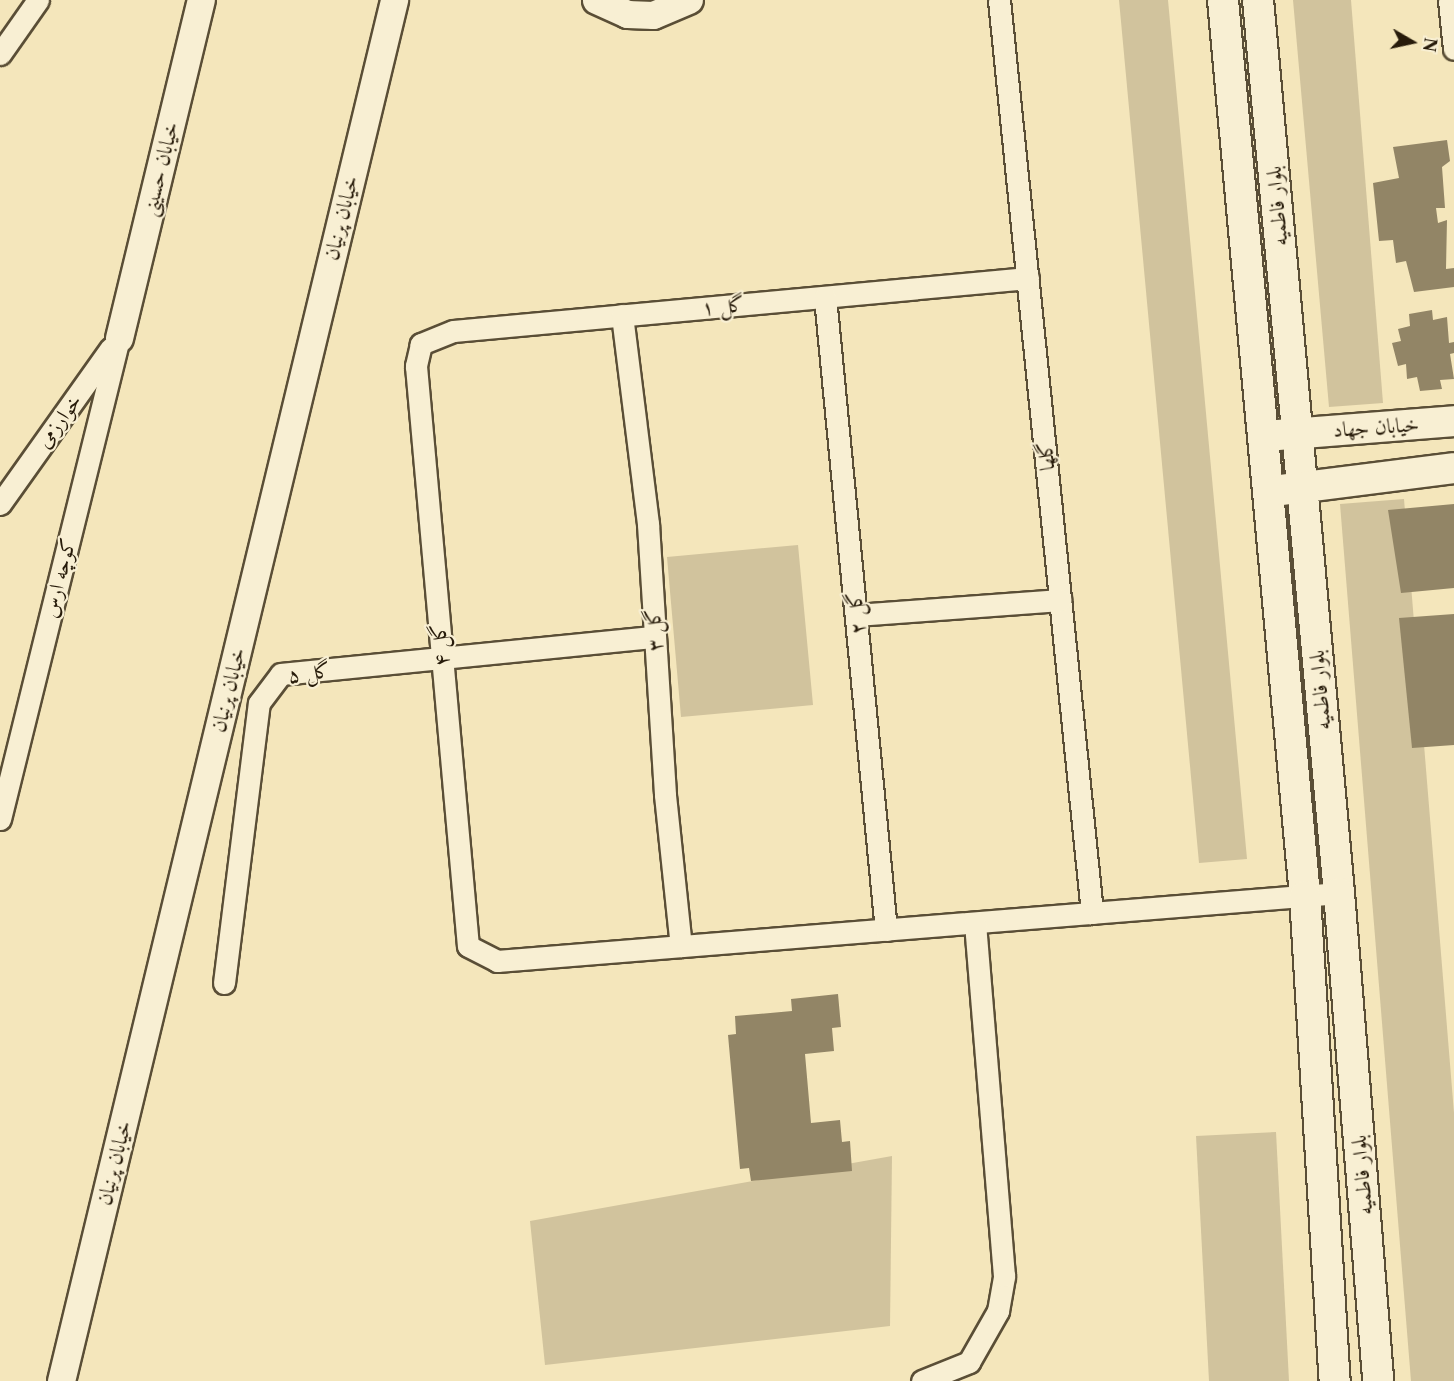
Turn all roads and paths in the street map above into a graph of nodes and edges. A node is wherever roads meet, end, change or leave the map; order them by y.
1 (38, 0) edge
2 (201, 0) edge
3 (394, 0) edge
4 (596, 0) edge
5 (689, 0) edge
6 (999, 0) edge
7 (1223, 0) edge
8 (1258, 0) edge
9 (1449, 0) edge
10 (1454, 49) edge
11 (0, 54) edge
12 (1028, 279) junction
13 (825, 297) junction
14 (622, 315) junction
15 (119, 338) junction
16 (421, 344) joint
17 (1454, 422) edge
18 (1297, 433) junction
19 (1262, 436) junction
20 (1454, 468) edge
21 (1302, 488) junction
22 (1268, 491) junction
23 (0, 504) edge
24 (1060, 600) junction
25 (856, 615) junction
26 (654, 637) junction
27 (441, 658) junction
28 (0, 819) edge
29 (1339, 893) junction
30 (1305, 896) junction
31 (1092, 913) junction
32 (975, 922) junction
33 (886, 930) junction
34 (681, 946) junction
35 (224, 983) dead end
36 (62, 1381) edge
37 (922, 1381) edge
38 (1335, 1381) edge
39 (1378, 1381) edge

1 - 11 street
2 - 15 street, خیابان حسینی
3 - 36 street, خیابان پرنیان
4 - 5 street
6 - 12 street, گلها
7 - 19 main road, بلوار فاطمیه
8 - 18 main road, بلوار فاطمیه
9 - 10 street
12 - 13 street, گل ۱
12 - 24 street, گلها
13 - 14 street, گل ۱
13 - 25 street, گل ۲
14 - 16 street, گل ۱
14 - 26 street, گل ۳
15 - 23 street, خوارزمی
15 - 28 street, کوچه ارس
16 - 27 street, گل ۴
17 - 18 main road, خیابان جهاد
18 - 19 main road, خیابان جهاد
18 - 21 main road, بلوار فاطمیه
19 - 22 main road, بلوار فاطمیه
20 - 21 main road
21 - 22 main road
21 - 29 main road, بلوار فاطمیه
22 - 30 main road, بلوار فاطمیه
24 - 25 street
24 - 31 street, گلها
25 - 33 street, گل ۲
26 - 27 street, گل ۵
26 - 34 street, گل ۳
27 - 34 street, گل ۴
27 - 35 street, گل ۵
29 - 30 street
29 - 39 main road, بلوار فاطمیه
30 - 31 street
30 - 38 main road, بلوار فاطمیه
31 - 32 street
32 - 33 street
32 - 37 street
33 - 34 street

